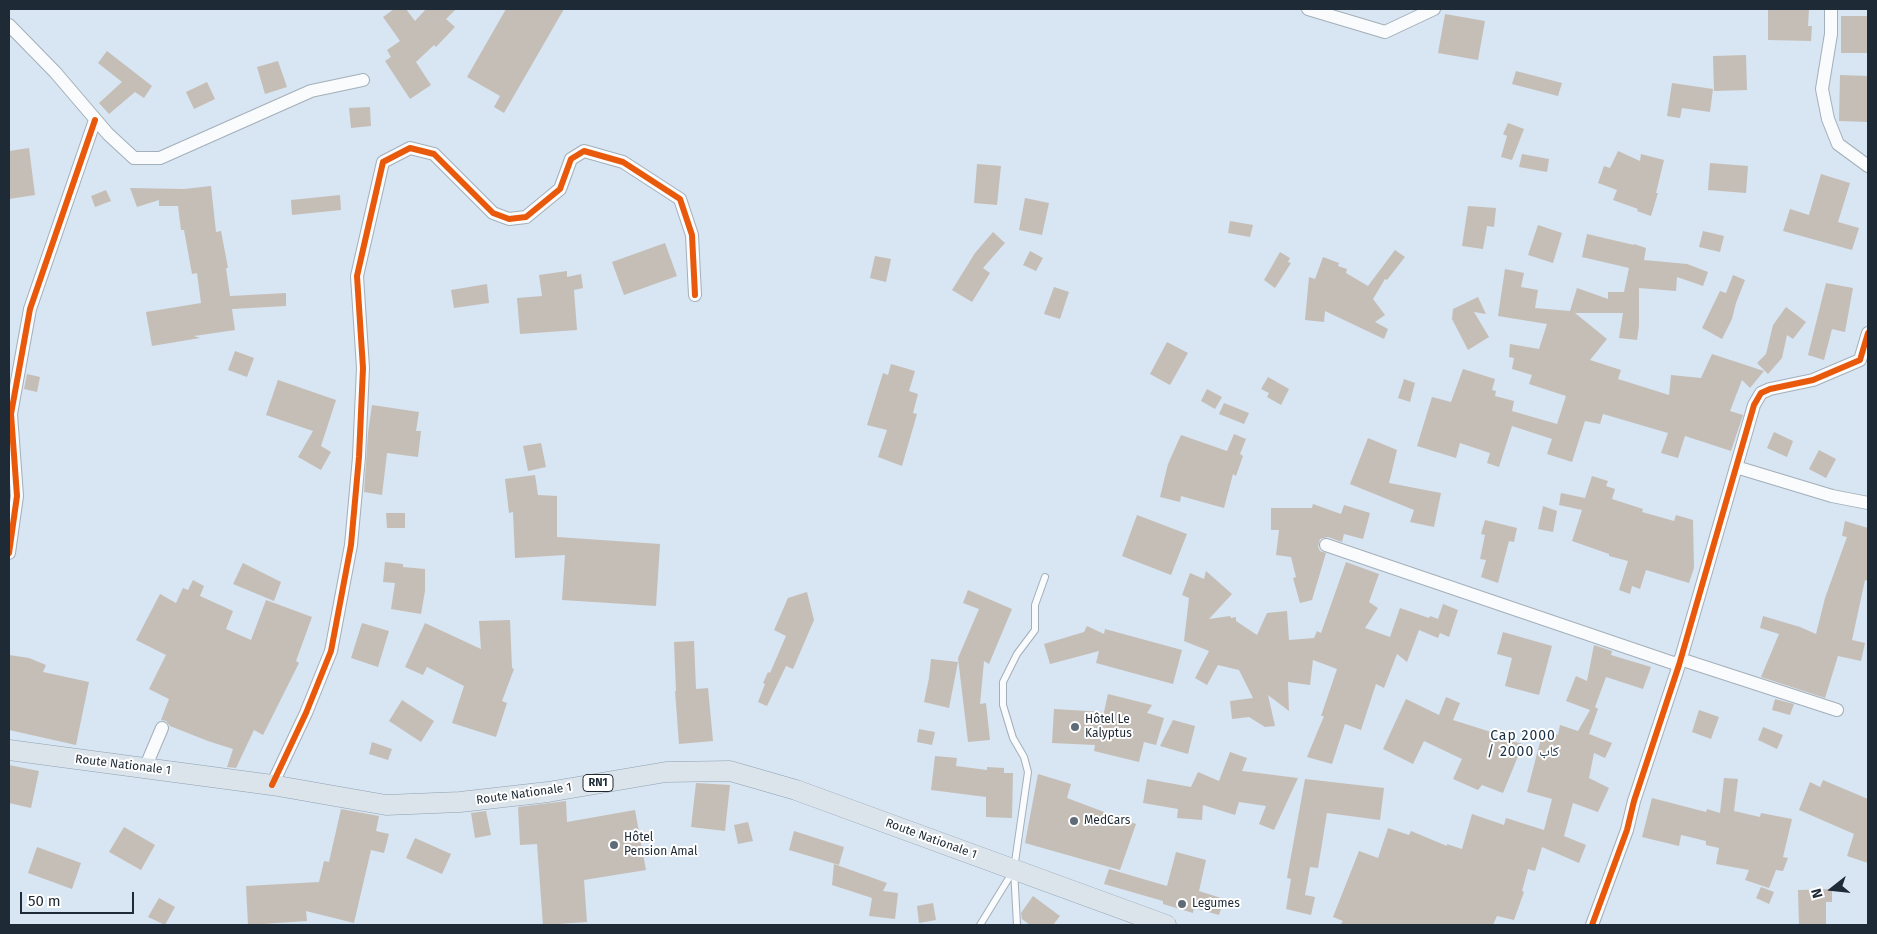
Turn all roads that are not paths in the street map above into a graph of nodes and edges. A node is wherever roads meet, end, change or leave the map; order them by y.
1 (1308, 9) edge
2 (1434, 9) edge
3 (1831, 9) edge
4 (9, 25) edge
5 (363, 80) dead end
6 (96, 120) junction
7 (1868, 166) edge
8 (695, 295) dead end
9 (1868, 333) edge
10 (1736, 467) junction
11 (1868, 504) edge
12 (1326, 545) dead end
13 (9, 553) edge
14 (1045, 577) dead end
15 (1680, 662) junction
16 (1837, 710) dead end
17 (162, 728) dead end
18 (9, 750) edge
19 (145, 768) junction
20 (272, 785) junction
21 (1014, 869) junction
22 (980, 925) edge
23 (1017, 925) edge
24 (1166, 925) edge
25 (1592, 925) edge

1 - 2 street
3 - 7 street
4 - 6 street
5 - 6 street
6 - 13 street
8 - 20 street
9 - 10 street
10 - 11 street
10 - 15 street
12 - 15 street
14 - 21 lane
15 - 16 street
15 - 25 street
17 - 19 street
18 - 19 main road, Route Nationale 1 / RN1
19 - 20 main road, Route Nationale 1 / RN1
20 - 21 main road, Route Nationale 1 / RN1
21 - 22 lane
21 - 23 lane
21 - 24 main road, Route Nationale 1 / RN1

